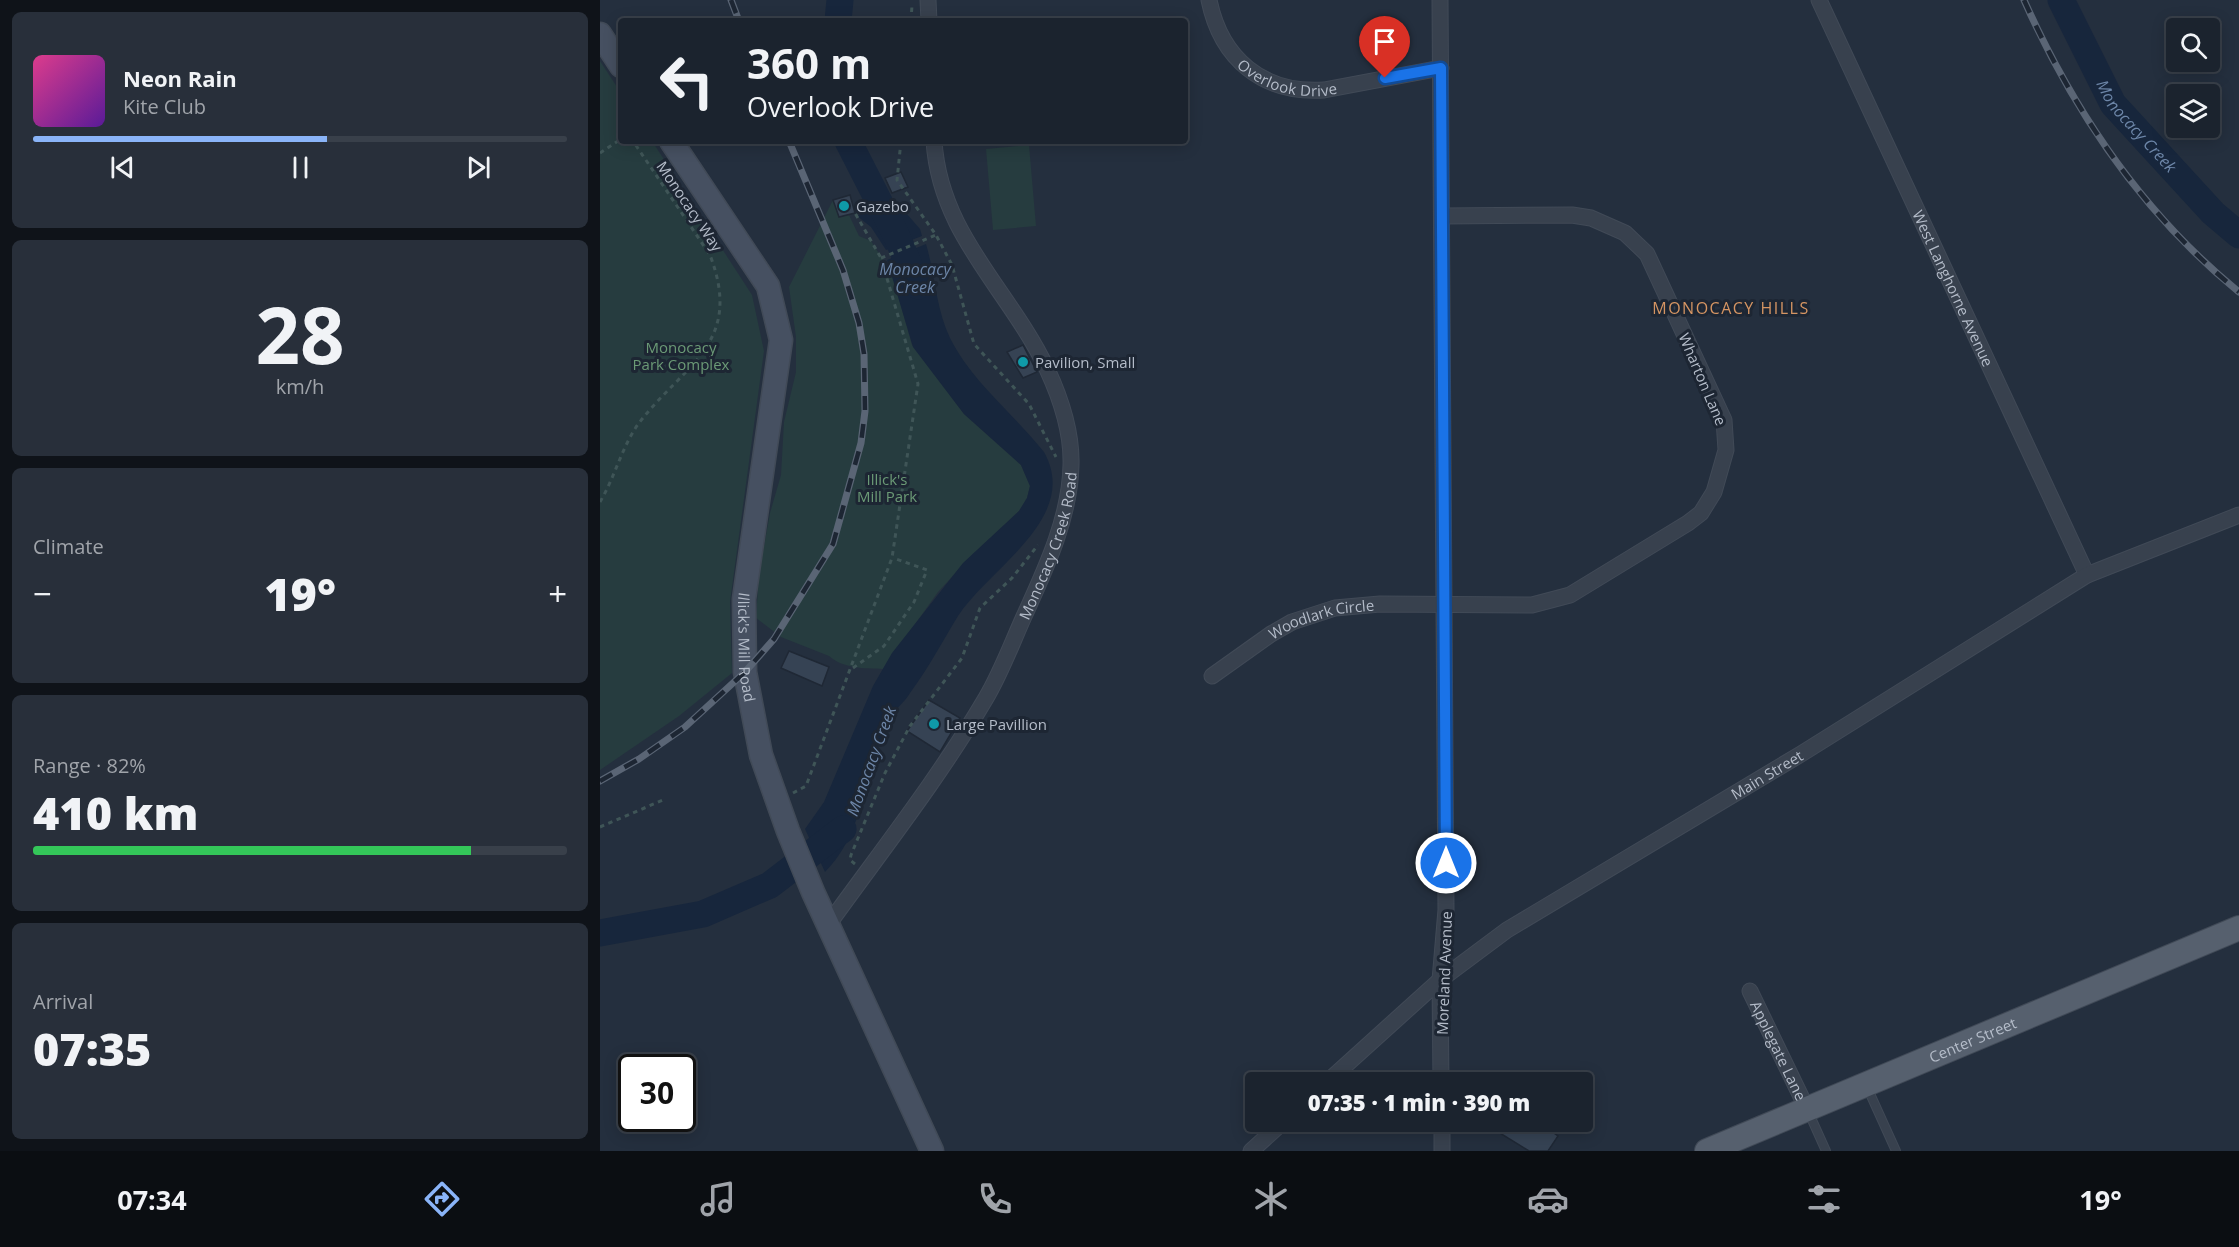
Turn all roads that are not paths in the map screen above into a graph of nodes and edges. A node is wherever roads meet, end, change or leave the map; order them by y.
1 (928, 0) edge
2 (1209, 0) edge
3 (1440, 0) edge
4 (1820, 0) edge
5 (929, 18) edge
6 (600, 34) edge
7 (618, 61) edge
8 (1441, 68) junction
9 (673, 144) edge
10 (934, 144) edge
11 (1443, 216) junction
12 (2239, 515) edge
13 (2087, 575) junction
14 (1445, 604) junction
15 (1212, 676) dead end
16 (828, 925) junction
17 (2239, 928) edge
18 (1440, 980) junction
19 (1750, 991) dead end
20 (1338, 1072) edge
21 (1441, 1072) edge
22 (1866, 1085) junction
23 (1807, 1109) junction
24 (1272, 1132) edge
25 (1442, 1132) edge
26 (932, 1151) edge
27 (1251, 1151) edge
28 (1442, 1151) edge
29 (1707, 1151) edge
30 (1826, 1151) edge
31 (1896, 1151) edge

1 - 5 street
2 - 8 street, Overlook Drive
3 - 8 street, Moreland Avenue
4 - 13 street, West Langhorne Avenue
6 - 7 street
8 - 11 street, Moreland Avenue
9 - 16 street, Illick's Mill Road
10 - 16 street, Monocacy Creek Road
11 - 14 street, Moreland Avenue
11 - 14 street, Wharton Lane
12 - 13 street, Main Street
13 - 18 street, Main Street
14 - 15 street, Woodlark Circle
14 - 18 street, Moreland Avenue
16 - 26 street, Illick's Mill Road
17 - 22 main road, Center Street
18 - 20 street, Main Street
18 - 21 street, Moreland Avenue
19 - 23 street, Applegate Lane
22 - 23 main road, Center Street
22 - 31 lane
23 - 29 main road, Center Street
23 - 30 lane
24 - 27 street
25 - 28 street

